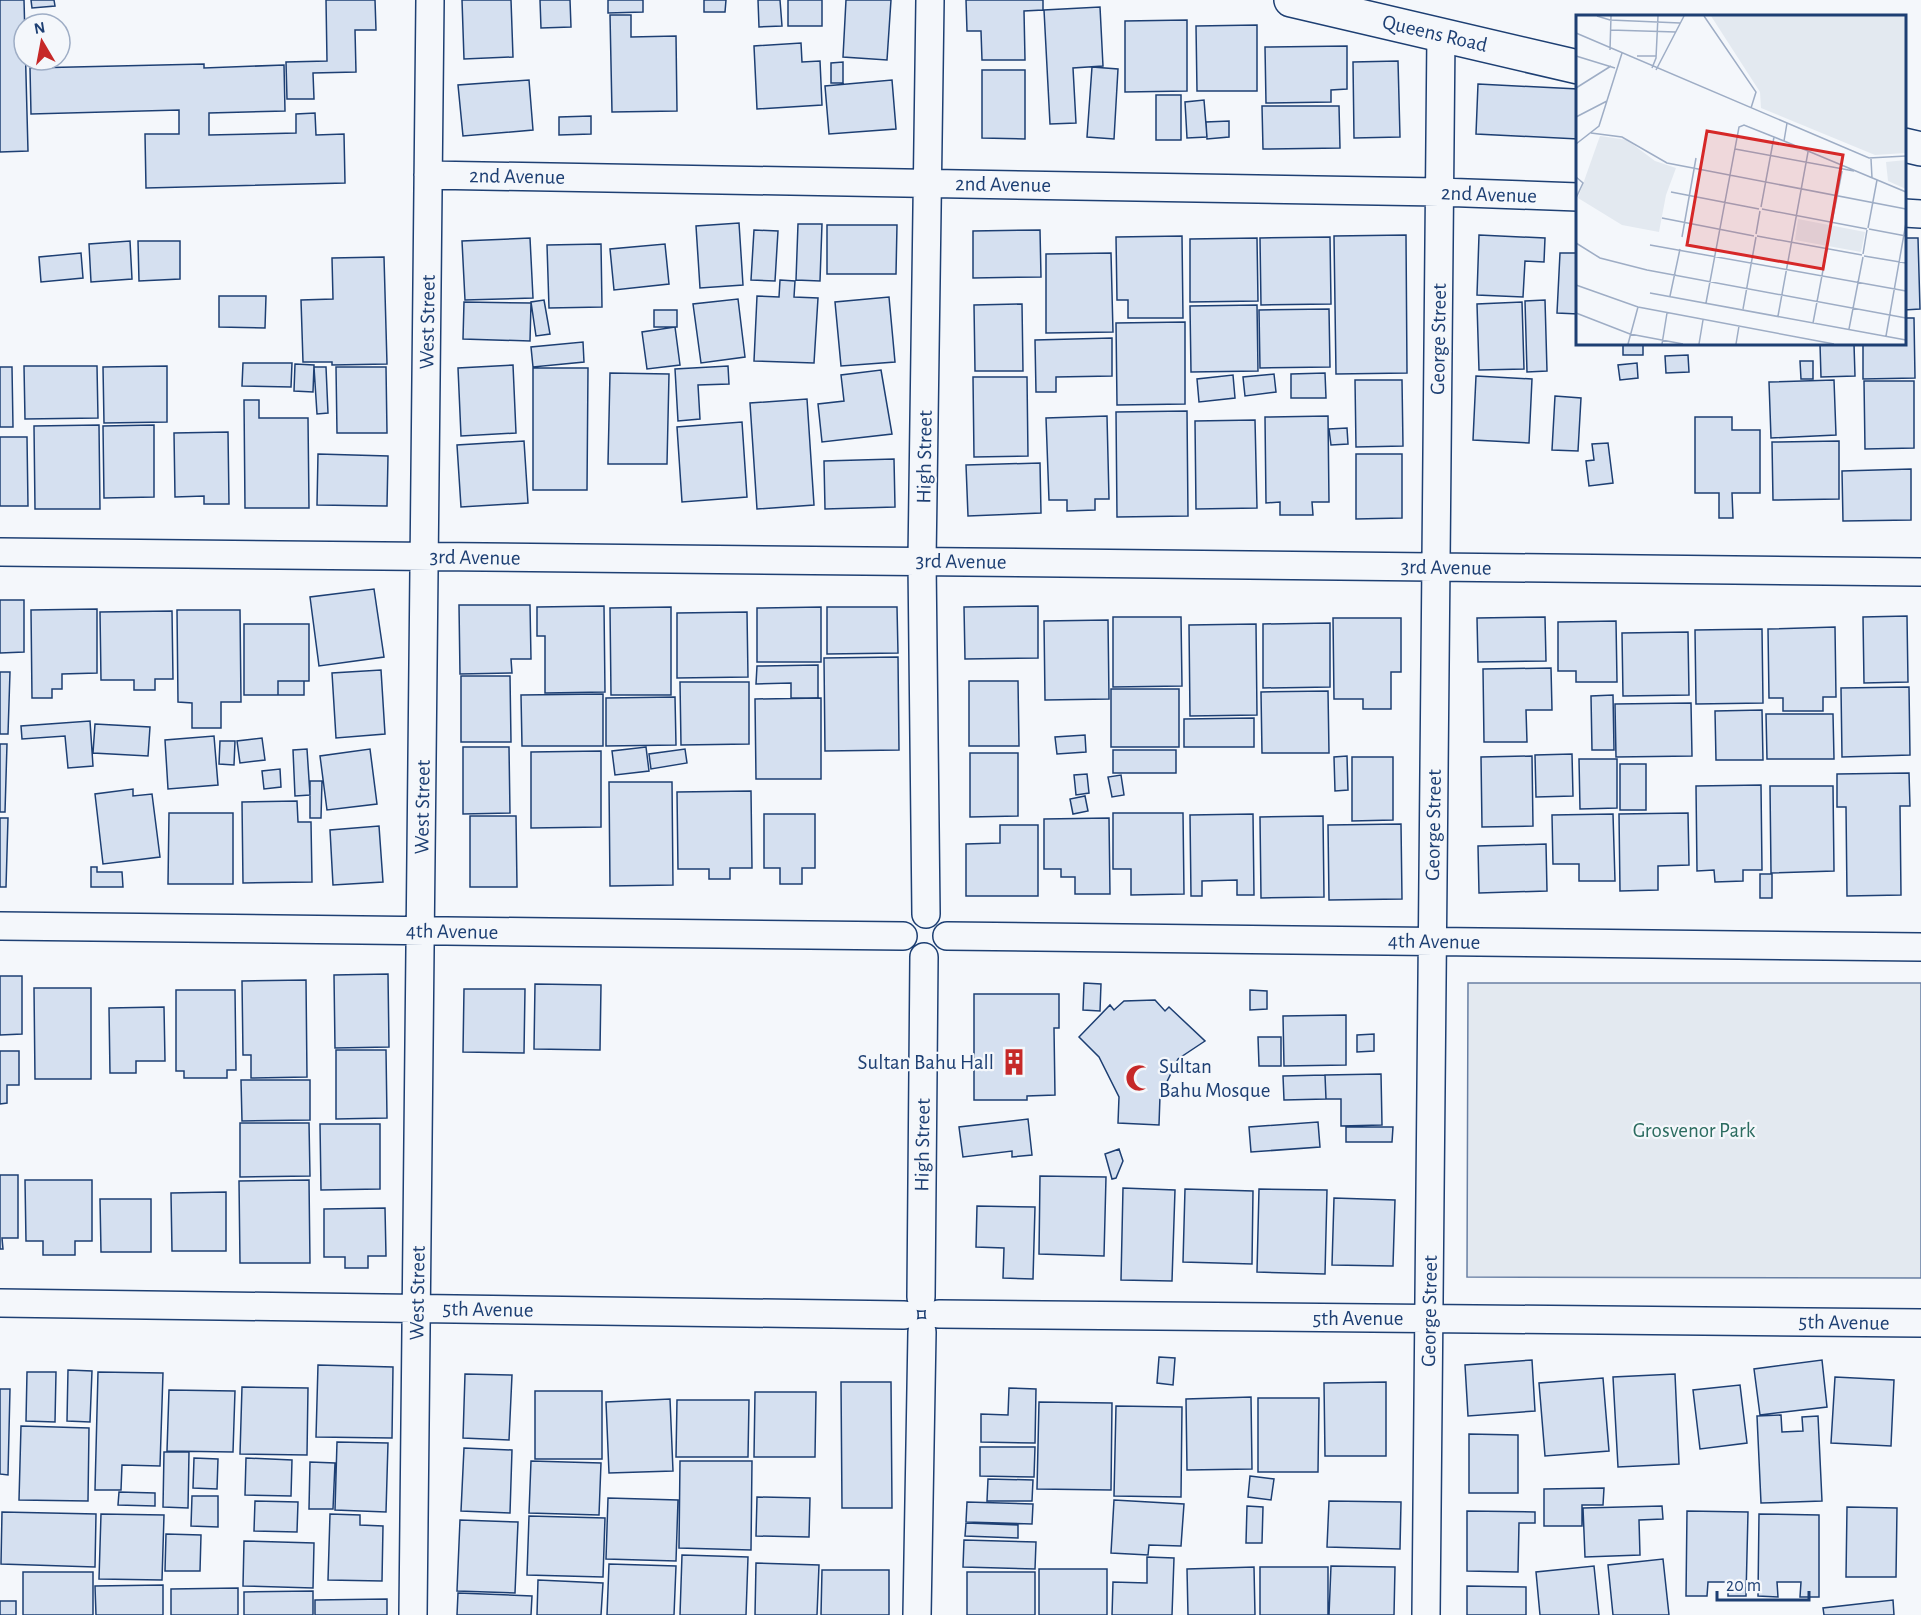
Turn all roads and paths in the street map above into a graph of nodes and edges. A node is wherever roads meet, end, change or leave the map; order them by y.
1 (430, 0) edge
2 (930, 0) edge
3 (1292, 0) edge
4 (1441, 34) junction
5 (1576, 67) edge
6 (1906, 145) edge
7 (1921, 149) edge
8 (428, 175) junction
9 (929, 183) junction
10 (1439, 192) junction
11 (1576, 197) edge
12 (1906, 213) edge
13 (1921, 214) edge
14 (0, 552) edge
15 (424, 556) junction
16 (922, 561) junction
17 (1436, 567) junction
18 (1921, 572) edge
19 (926, 914) junction
20 (0, 926) edge
21 (421, 931) junction
22 (903, 936) junction
23 (947, 936) junction
24 (1432, 941) junction
25 (1921, 947) edge
26 (924, 957) junction
27 (0, 1303) edge
28 (417, 1308) junction
29 (921, 1315) junction
30 (1429, 1318) junction
31 (1921, 1323) edge
32 (413, 1615) edge
33 (917, 1615) edge
34 (1426, 1615) edge

1 - 8 street, West Street
2 - 9 street, High Street
3 - 4 main road, Queens Road
4 - 5 main road, Queens Road
4 - 10 street, George Street
6 - 7 main road
8 - 9 street, 2nd Avenue
8 - 15 street, West Street
9 - 10 street, 2nd Avenue
9 - 16 street, High Street
10 - 11 street, 2nd Avenue
10 - 17 street, George Street
12 - 13 street
14 - 15 street, 3rd Avenue
15 - 16 street, 3rd Avenue
15 - 21 street, West Street
16 - 17 street, 3rd Avenue
16 - 19 street, High Street
17 - 18 street, 3rd Avenue
17 - 24 street, George Street
19 - 22 street
19 - 23 street
20 - 21 street, 4th Avenue
21 - 22 street, 4th Avenue
21 - 28 street, West Street
22 - 26 street
23 - 24 street, 4th Avenue
23 - 26 street
24 - 25 street, 4th Avenue
24 - 30 street, George Street
26 - 29 street, High Street
27 - 28 street, 5th Avenue
28 - 29 street, 5th Avenue
28 - 32 street, West Street
29 - 30 street, 5th Avenue
29 - 33 street, High Street
30 - 31 street, 5th Avenue
30 - 34 street, George Street

